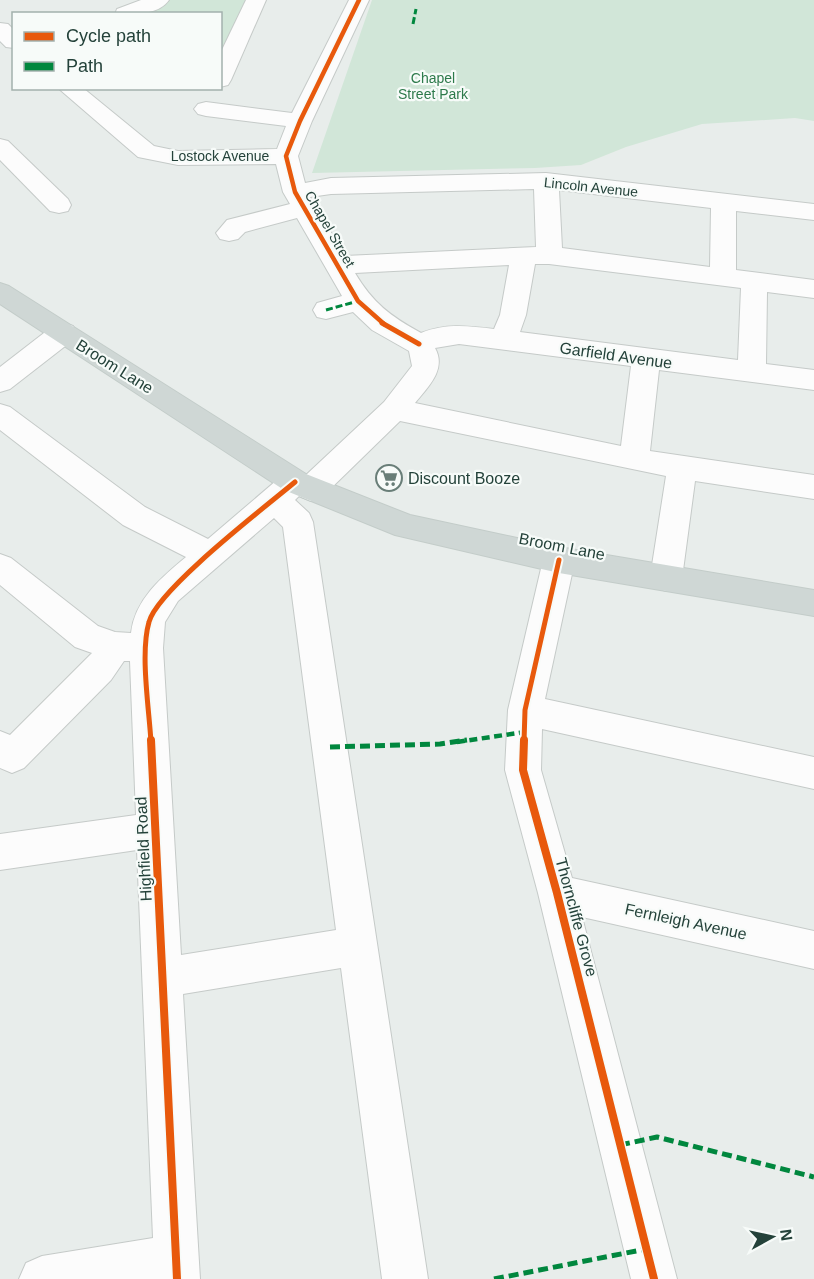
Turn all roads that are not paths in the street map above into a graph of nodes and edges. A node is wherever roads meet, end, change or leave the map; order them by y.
1 (159, 0) edge
2 (256, 0) edge
3 (359, 0) edge
4 (127, 12) edge
5 (0, 29) edge
6 (11, 52) edge
7 (222, 72) edge
8 (71, 90) edge
9 (213, 90) edge
10 (204, 110) edge
11 (300, 121) junction
12 (0, 146) edge
13 (286, 156) junction
14 (546, 181) junction
15 (300, 200) junction
16 (724, 202) junction
17 (59, 205) dead end
18 (814, 212) edge
19 (229, 233) dead end
20 (536, 256) junction
21 (338, 265) junction
22 (723, 278) junction
23 (753, 281) junction
24 (814, 289) edge
25 (0, 292) edge
26 (358, 301) junction
27 (326, 310) dead end
28 (63, 333) junction
29 (503, 340) junction
30 (419, 344) junction
31 (646, 360) junction
32 (752, 372) junction
33 (814, 380) edge
34 (0, 382) edge
35 (394, 409) junction
36 (0, 415) edge
37 (634, 460) junction
38 (682, 468) junction
39 (814, 487) edge
40 (294, 490) junction
41 (211, 555) junction
42 (559, 560) junction
43 (0, 567) edge
44 (666, 578) junction
45 (814, 603) edge
46 (131, 647) junction
47 (525, 710) junction
48 (0, 747) edge
49 (814, 773) edge
50 (155, 830) junction
51 (0, 852) edge
52 (557, 893) junction
53 (359, 946) junction
54 (814, 950) edge
55 (163, 977) junction
56 (176, 1267) edge
57 (42, 1279) edge
58 (405, 1279) edge
59 (654, 1279) edge

1 - 4 street
2 - 7 street
3 - 11 street
5 - 6 street
8 - 10 street, Lostock Avenue
9 - 10 street
10 - 11 street
10 - 13 street, Lostock Avenue
11 - 13 street
12 - 17 street
13 - 15 street, Chapel Street
14 - 15 street, Lincoln Avenue
14 - 16 street, Lincoln Avenue
14 - 20 street
15 - 19 street, Lincoln Avenue
15 - 21 street, Chapel Street
16 - 18 street, Lincoln Avenue
16 - 22 street
20 - 21 street
20 - 22 street
20 - 29 street
21 - 26 street, Chapel Street
22 - 23 street
23 - 24 street
23 - 32 street
25 - 28 main road, Broom Lane
26 - 27 street
26 - 30 street, Chapel Street
28 - 34 street
28 - 40 main road, Broom Lane
29 - 30 street, Garfield Avenue
29 - 31 street, Garfield Avenue
30 - 35 street
31 - 32 street, Garfield Avenue
31 - 37 street
32 - 33 street, Garfield Avenue
35 - 37 street
35 - 40 street
36 - 41 street
37 - 38 street
38 - 39 street
38 - 44 street
40 - 41 street, Highfield Road
40 - 42 main road, Broom Lane
40 - 53 street
41 - 46 street, Highfield Road
42 - 44 main road, Broom Lane
42 - 47 street, Thorncliffe Grove
43 - 46 street
44 - 45 main road, Broom Lane
46 - 48 street
46 - 50 street, Highfield Road
47 - 49 street
47 - 52 street, Thorncliffe Grove
50 - 51 street
50 - 55 street, Highfield Road
52 - 54 street, Fernleigh Avenue
52 - 59 street, Thorncliffe Grove
53 - 55 street
53 - 58 street
55 - 56 street, Highfield Road
56 - 57 street

